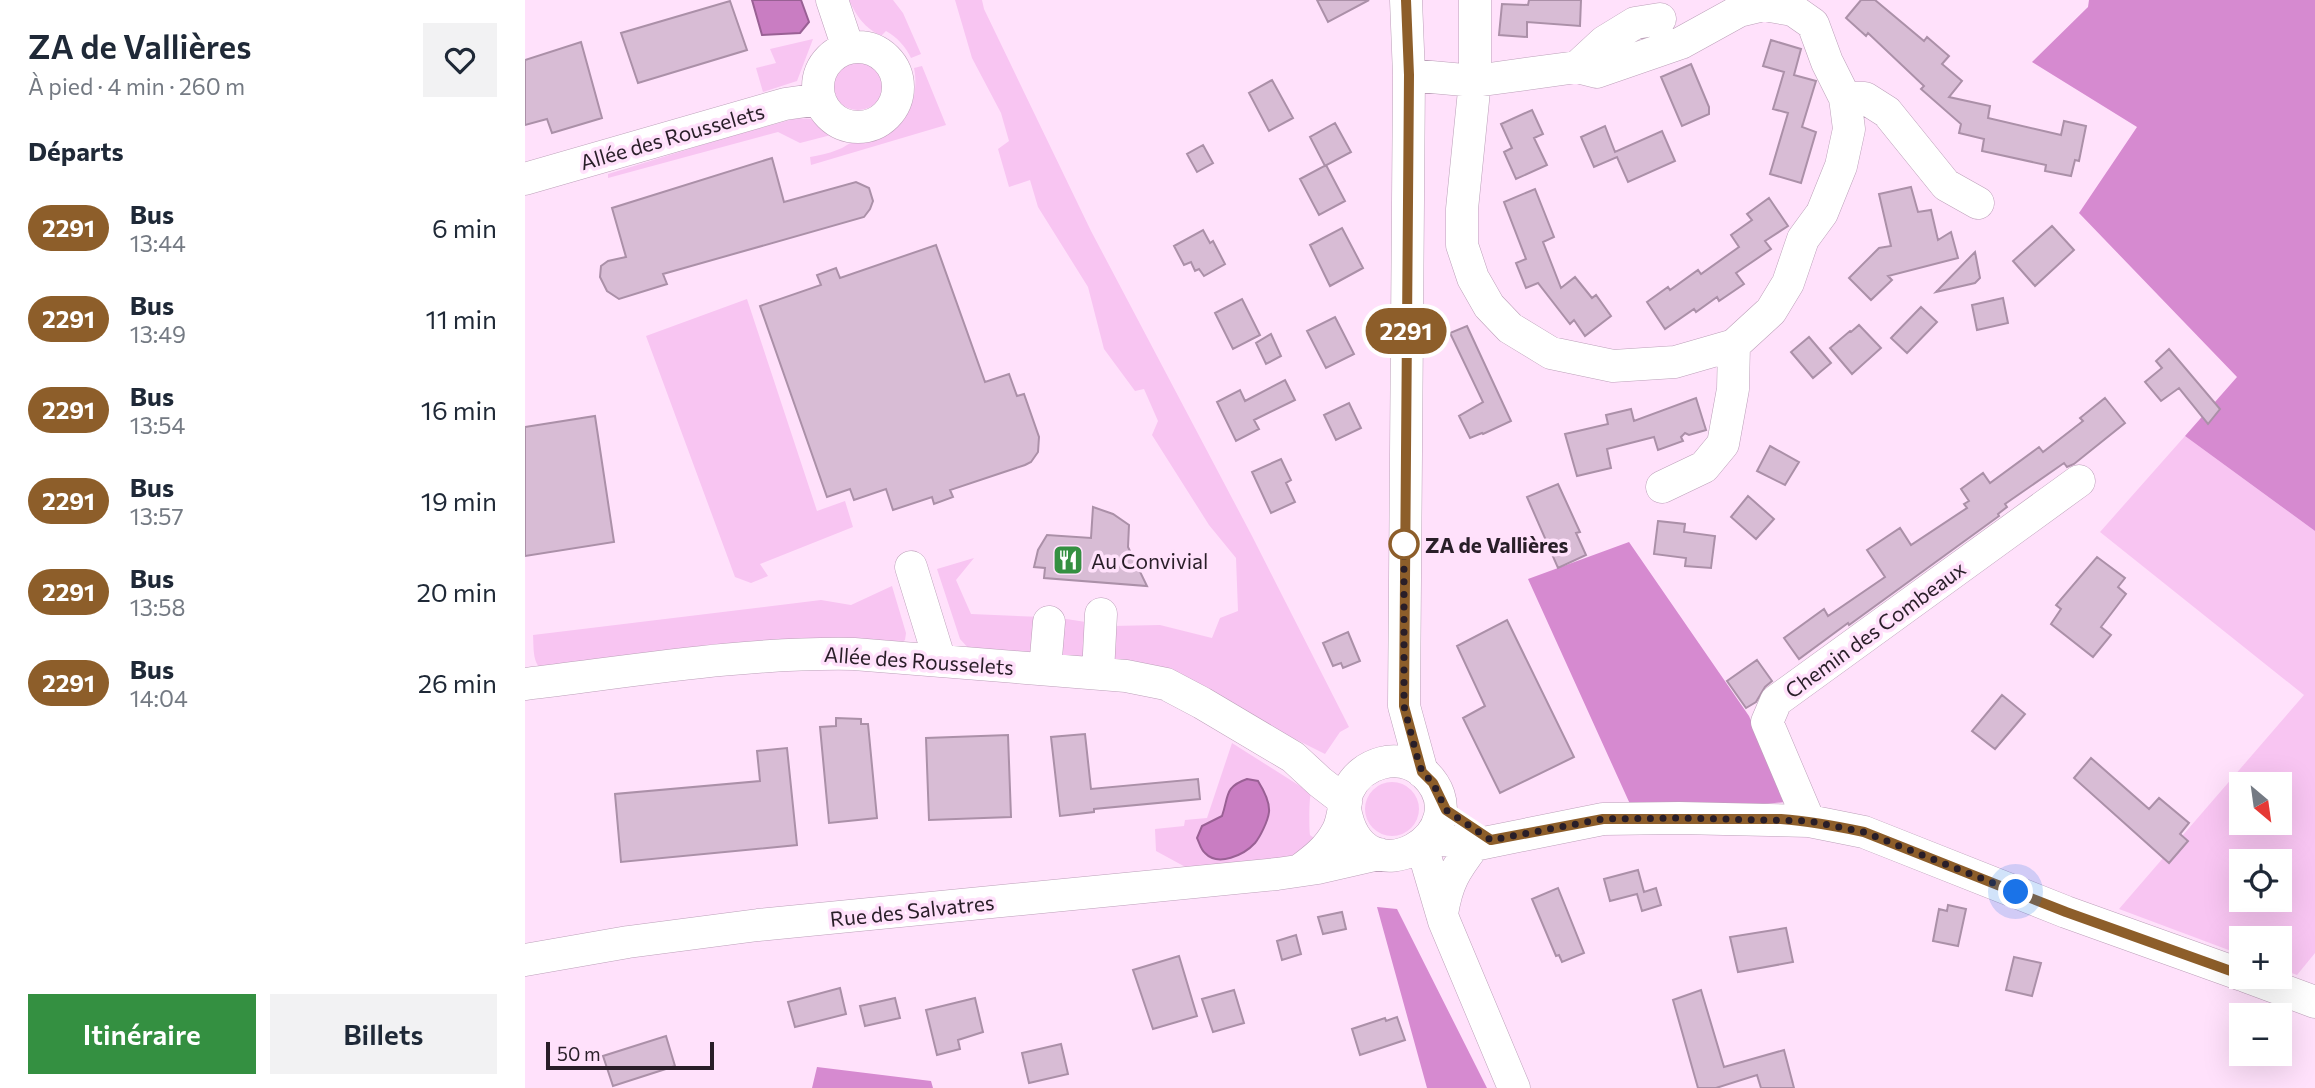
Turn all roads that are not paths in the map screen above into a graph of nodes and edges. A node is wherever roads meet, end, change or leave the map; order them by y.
1 (832, 0) edge
2 (1406, 0) edge
3 (1475, 0) edge
4 (1660, 9) edge
5 (848, 48) junction
6 (1661, 50) junction
7 (1577, 67) junction
8 (1409, 75) junction
9 (1475, 82) junction
10 (1845, 98) junction
11 (820, 99) junction
12 (525, 179) edge
13 (1978, 203) dead end
14 (1734, 345) junction
15 (2079, 481) dead end
16 (1662, 487) dead end
17 (911, 567) dead end
18 (1101, 614) dead end
19 (1049, 622) dead end
20 (940, 661) junction
21 (1045, 669) junction
22 (1098, 673) junction
23 (525, 684) edge
24 (1404, 706) junction
25 (1293, 757) junction
26 (1372, 766) junction
27 (1430, 784) junction
28 (1345, 806) junction
29 (1809, 821) junction
30 (1483, 843) junction
31 (1406, 849) junction
32 (1300, 870) junction
33 (1443, 917) junction
34 (525, 960) edge
35 (2229, 971) edge
36 (2279, 989) edge
37 (2315, 1002) edge
38 (1514, 1088) edge

1 - 5 street
2 - 8 street
3 - 9 street
4 - 6 street
4 - 7 street
5 - 11 street
5 - 11 street
6 - 7 street
6 - 10 street
7 - 9 street
8 - 9 street
8 - 24 street
9 - 14 street
10 - 13 street
10 - 14 street
11 - 12 street, Allée des Rousselets
14 - 16 street
15 - 29 street, Chemin des Combeaux
17 - 20 street
18 - 22 street
19 - 21 street
20 - 21 street, Allée des Rousselets
20 - 23 street, Allée des Rousselets
21 - 22 street, Allée des Rousselets
22 - 25 street, Allée des Rousselets
24 - 26 street
24 - 27 street
25 - 26 street, Allée des Rousselets
25 - 28 street, Allée des Rousselets
26 - 27 street
26 - 28 street
27 - 30 street
27 - 31 street
28 - 31 street
28 - 32 street
29 - 30 street, Rue des Salvatres
29 - 35 street, Rue des Salvatres
30 - 31 street, Rue des Salvatres
30 - 33 street
31 - 32 street, Rue des Salvatres
31 - 33 street
32 - 34 street, Rue des Salvatres
33 - 38 street
36 - 37 street, Rue des Salvatres

